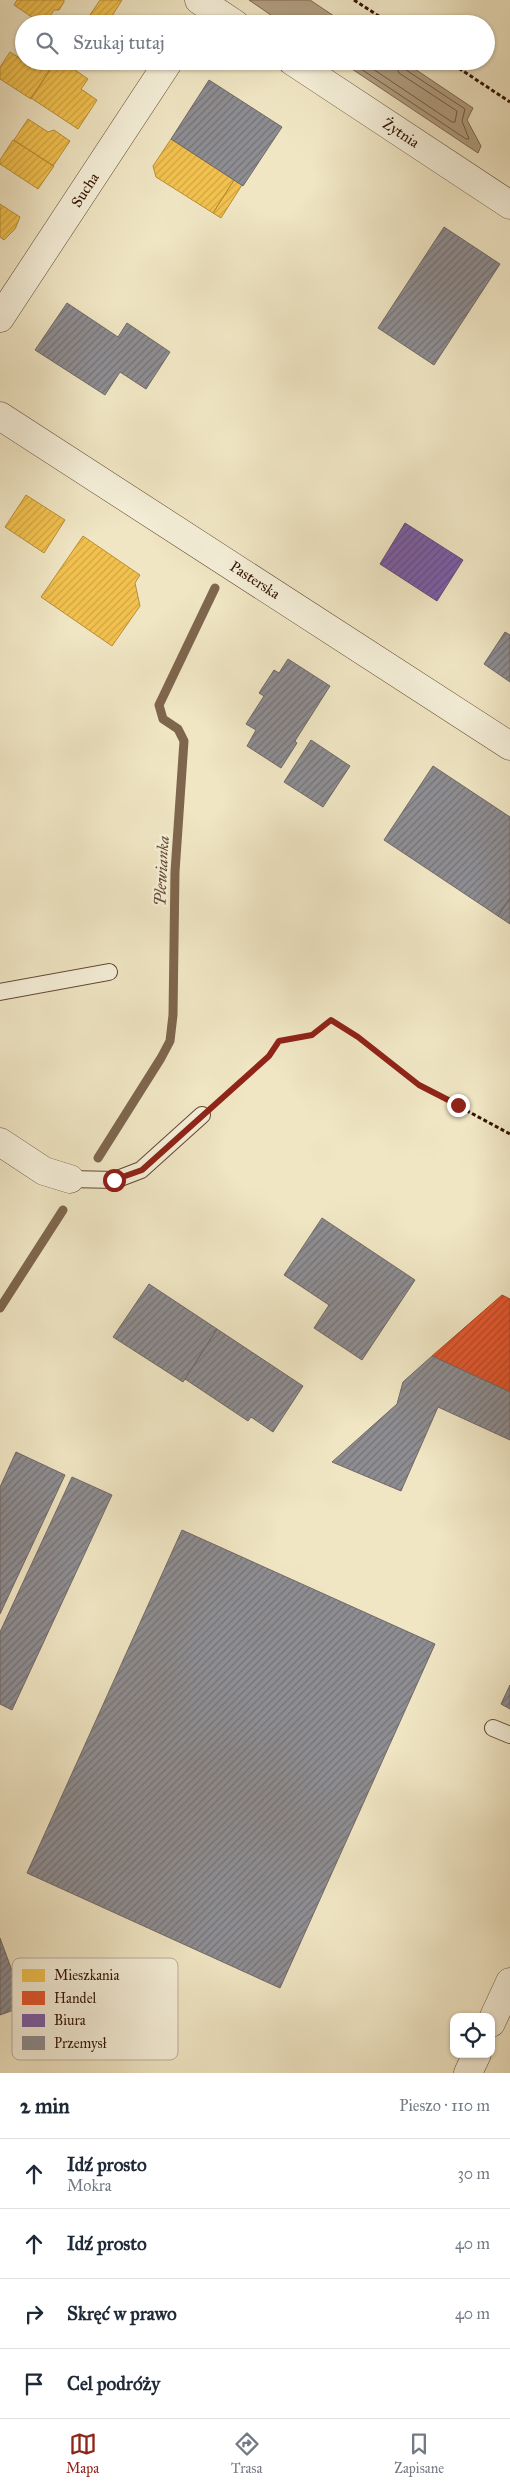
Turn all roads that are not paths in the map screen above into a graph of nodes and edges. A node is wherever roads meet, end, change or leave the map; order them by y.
1 (200, 10) edge
2 (212, 15) edge
3 (163, 70) edge
4 (306, 70) edge
5 (510, 204) edge
6 (0, 318) edge
7 (0, 416) edge
8 (510, 746) edge
9 (109, 972) dead end
10 (0, 992) edge
11 (202, 1115) road end
12 (0, 1142) edge
13 (70, 1179) joint
14 (493, 1728) dead end
15 (510, 1735) edge
16 (510, 1982) edge
17 (495, 2014) edge
18 (475, 2058) edge
19 (468, 2073) edge

1 - 2 street
3 - 6 street, Sucha
4 - 5 street, Żytnia
7 - 8 street, Pasterska
9 - 10 lane
11 - 13 lane
12 - 13 street
14 - 15 lane
16 - 17 street
18 - 19 street

